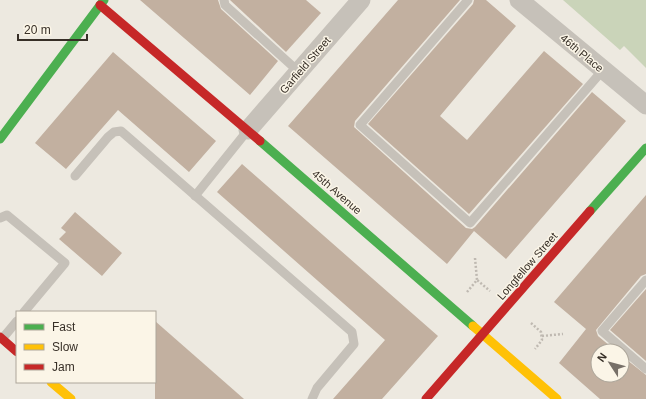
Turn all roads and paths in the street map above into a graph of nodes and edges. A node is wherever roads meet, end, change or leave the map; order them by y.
1 (224, 0) edge
2 (362, 0) edge
3 (468, 0) edge
4 (519, 0) edge
5 (102, 3) edge
6 (603, 70) junction
7 (299, 72) junction
8 (646, 105) edge
9 (248, 130) junction
10 (0, 139) edge
11 (646, 148) edge
12 (75, 176) dead end
13 (195, 196) junction
14 (0, 218) edge
15 (475, 258) dead end
16 (477, 280) junction
17 (646, 280) edge
18 (490, 291) dead end
19 (467, 293) dead end
20 (25, 311) edge
21 (16, 322) edge
22 (531, 323) dead end
23 (483, 334) junction
24 (563, 334) dead end
25 (542, 336) junction
26 (1, 338) edge
27 (16, 351) edge
28 (533, 351) dead end
29 (646, 369) edge
30 (52, 383) edge
31 (71, 399) edge
32 (312, 399) edge
33 (426, 399) edge
34 (557, 399) edge

1 - 7 lane
2 - 7 street, Garfield Street
3 - 6 lane
4 - 6 street, 46th Place
5 - 9 street, 45th Avenue
5 - 10 street
6 - 8 street, 46th Place
7 - 9 street, Garfield Street
9 - 13 lane
9 - 23 street, 45th Avenue
11 - 23 street, Longfellow Street
12 - 13 lane
13 - 32 lane
14 - 20 lane
15 - 16 path
16 - 18 path
16 - 19 path
17 - 29 lane
21 - 26 lane
22 - 25 path
23 - 33 street, Longfellow Street
23 - 34 street, 45th Avenue
24 - 25 path
25 - 28 path
26 - 27 street
30 - 31 street

